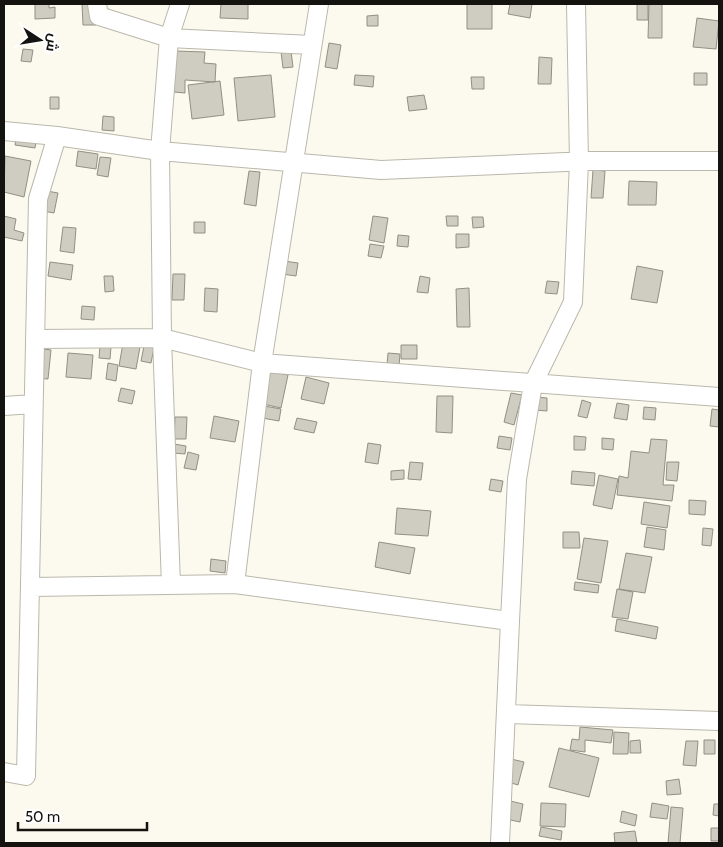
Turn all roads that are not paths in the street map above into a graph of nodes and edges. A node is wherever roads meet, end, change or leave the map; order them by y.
1 (97, 4) edge
2 (180, 4) edge
3 (319, 4) edge
4 (576, 4) edge
5 (169, 38) junction
6 (312, 45) junction
7 (4, 131) edge
8 (57, 136) junction
9 (160, 151) junction
10 (719, 160) edge
11 (293, 162) junction
12 (579, 162) junction
13 (162, 338) junction
14 (35, 340) junction
15 (262, 363) junction
16 (533, 384) junction
17 (719, 398) edge
18 (33, 404) junction
19 (4, 406) edge
20 (235, 584) junction
21 (171, 585) junction
22 (30, 586) junction
23 (510, 621) junction
24 (506, 714) junction
25 (719, 721) edge
26 (4, 772) edge
27 (500, 843) edge

1 - 5 street
2 - 5 street
3 - 6 street
4 - 12 street
5 - 6 street
5 - 9 street
6 - 11 street
7 - 8 street
8 - 9 street
8 - 14 street
9 - 11 street
9 - 13 street
10 - 12 street
11 - 12 street
11 - 15 street
12 - 16 street
13 - 14 street
13 - 15 street
13 - 21 street
14 - 18 street
15 - 16 street
15 - 20 street
16 - 17 street
16 - 23 street
18 - 19 street
18 - 22 street
20 - 21 street
20 - 23 street
21 - 22 street
22 - 26 street
23 - 24 street
24 - 25 street
24 - 27 street

